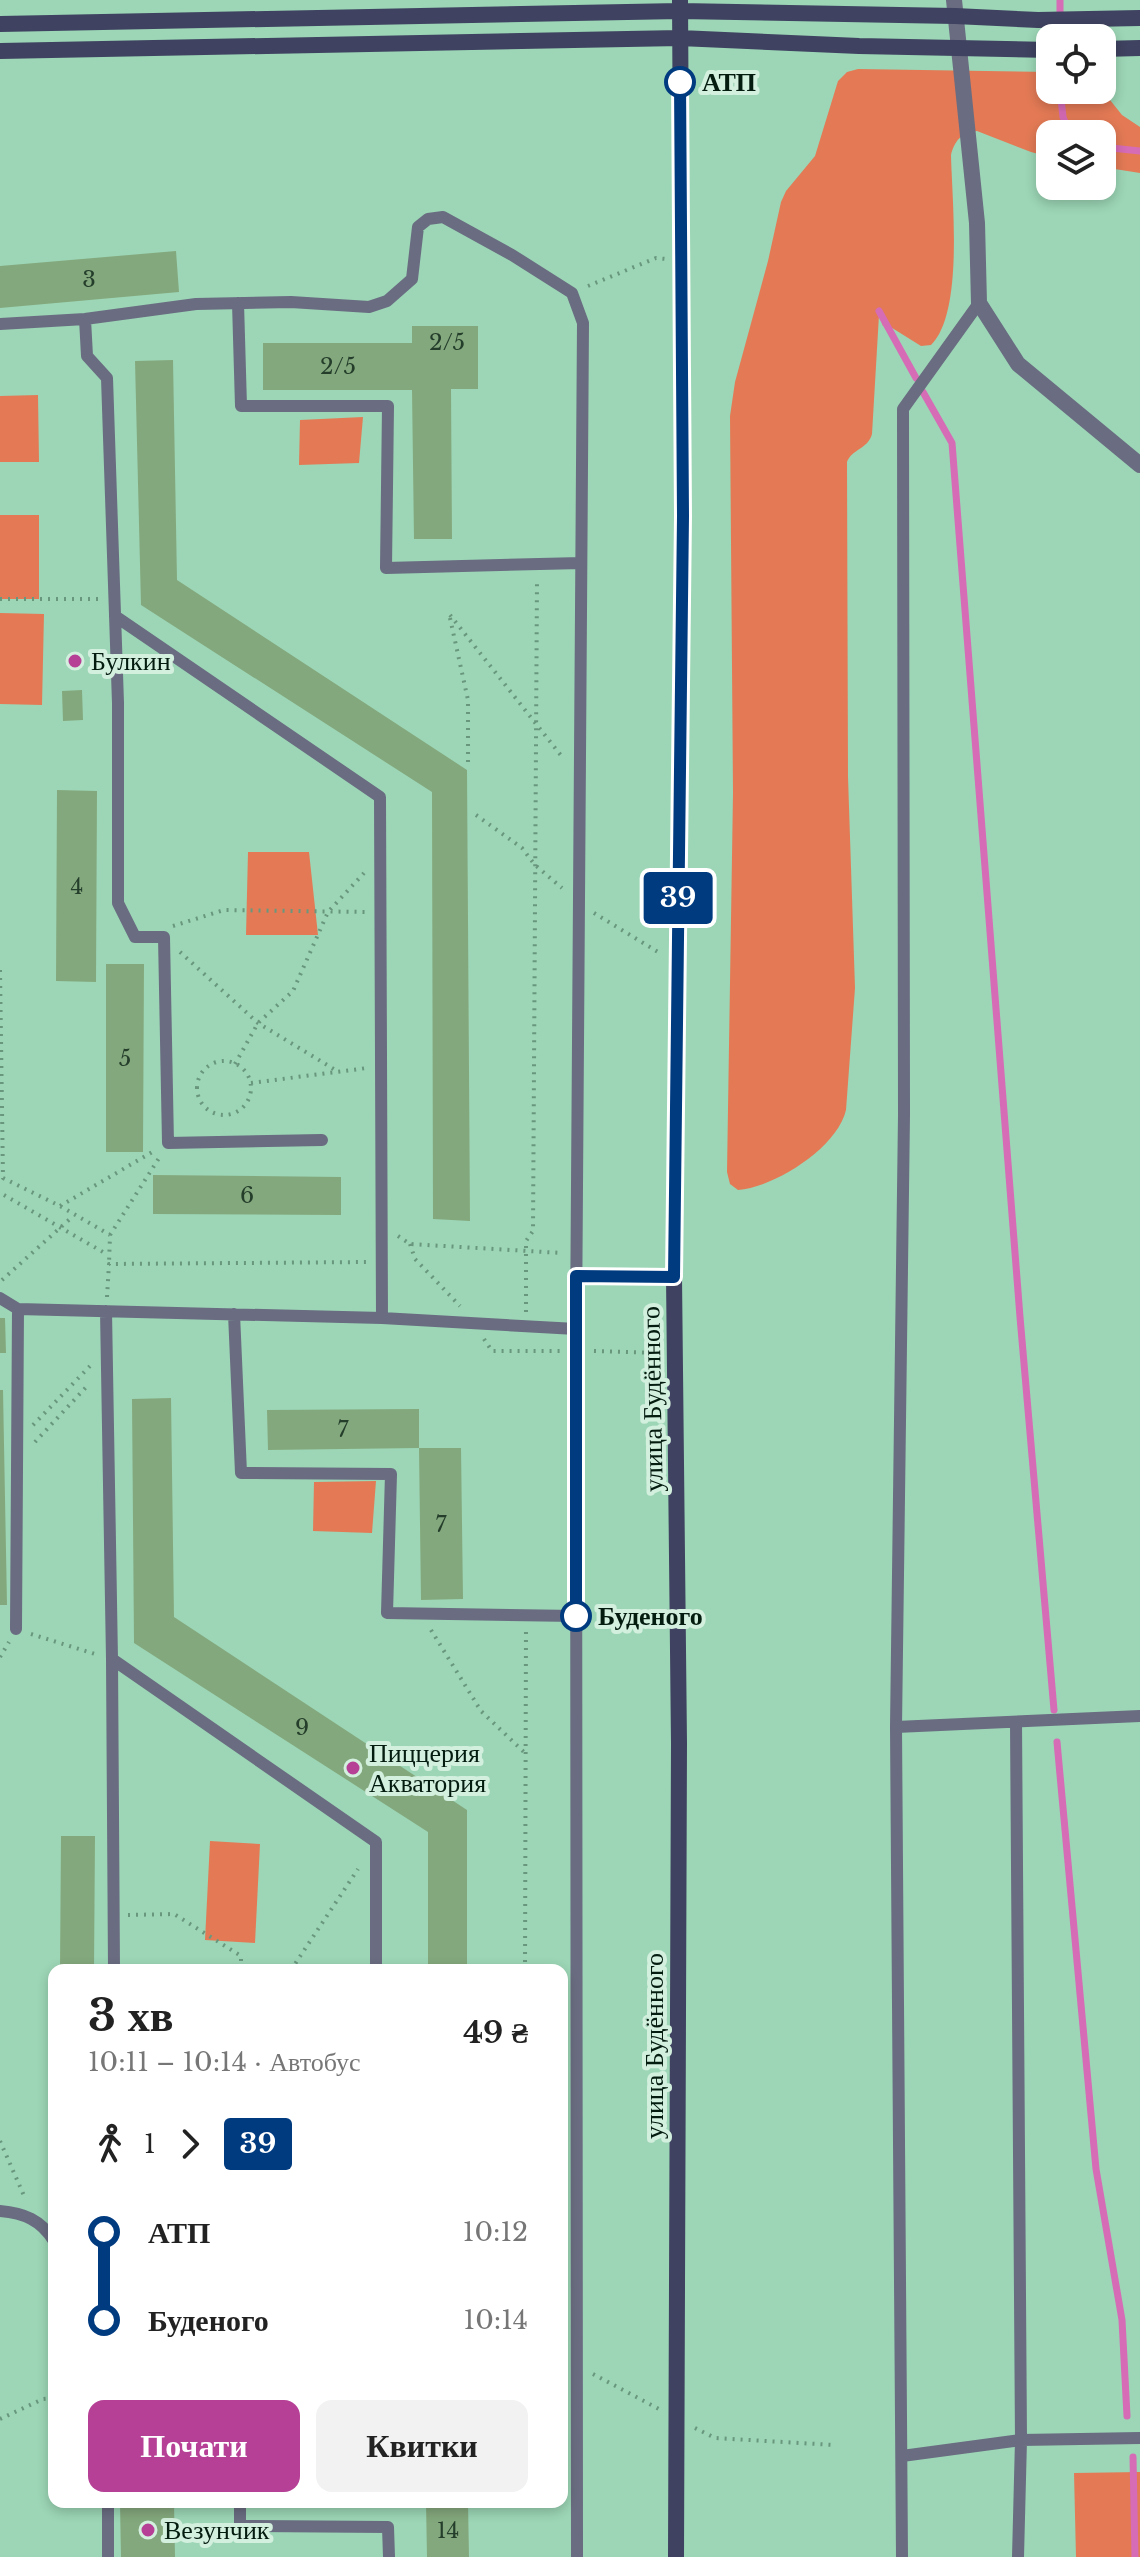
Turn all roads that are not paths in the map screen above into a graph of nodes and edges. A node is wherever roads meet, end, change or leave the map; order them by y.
1 (680, 5) edge
2 (955, 8) edge
3 (1140, 18) edge
4 (0, 24) edge
5 (680, 38) junction
6 (960, 47) junction
7 (1140, 48) edge
8 (1116, 49) edge
9 (1036, 50) edge
10 (0, 51) edge
11 (238, 303) junction
12 (979, 303) junction
13 (85, 319) junction
14 (0, 324) edge
15 (1140, 465) edge
16 (581, 563) junction
17 (115, 616) junction
18 (322, 1140) dead end
19 (576, 1276) junction
20 (674, 1277) junction
21 (0, 1298) edge
22 (18, 1309) junction
23 (106, 1311) junction
24 (234, 1314) junction
25 (382, 1318) junction
26 (576, 1329) junction
27 (576, 1616) junction
28 (16, 1629) road end
29 (112, 1659) junction
30 (1140, 1716) edge
31 (1016, 1722) junction
32 (896, 1727) junction
33 (114, 1964) edge
34 (376, 1964) edge
35 (0, 2211) edge
36 (48, 2230) edge
37 (568, 2328) edge
38 (576, 2328) junction
39 (1140, 2438) edge
40 (1021, 2440) junction
41 (902, 2456) junction
42 (108, 2508) edge
43 (240, 2508) edge
44 (108, 2557) edge
45 (389, 2557) edge
46 (577, 2557) edge
47 (676, 2557) edge
48 (902, 2557) edge
49 (1018, 2557) edge

1 - 2 main road
1 - 4 main road
1 - 5 main road, улица Будённого
2 - 3 main road
2 - 6 street
5 - 6 main road
5 - 10 main road
5 - 20 main road, улица Будённого
6 - 9 main road
6 - 12 street
7 - 8 main road
11 - 13 lane
11 - 16 lane
11 - 16 lane
12 - 15 street
12 - 32 lane
13 - 14 lane
13 - 17 lane
16 - 19 lane
17 - 18 lane
17 - 25 lane
19 - 20 lane
19 - 26 lane
20 - 47 main road, улица Будённого
21 - 22 lane
22 - 23 lane
22 - 28 lane
23 - 24 lane
23 - 29 lane
24 - 25 lane
24 - 27 lane
25 - 26 lane
26 - 27 lane
27 - 38 lane
29 - 33 lane
29 - 34 lane
30 - 31 lane
31 - 32 lane
31 - 40 lane
32 - 41 lane
35 - 36 lane
37 - 38 lane
38 - 46 lane
39 - 40 lane
40 - 41 lane
40 - 49 lane
41 - 48 lane
42 - 44 lane
43 - 45 lane

